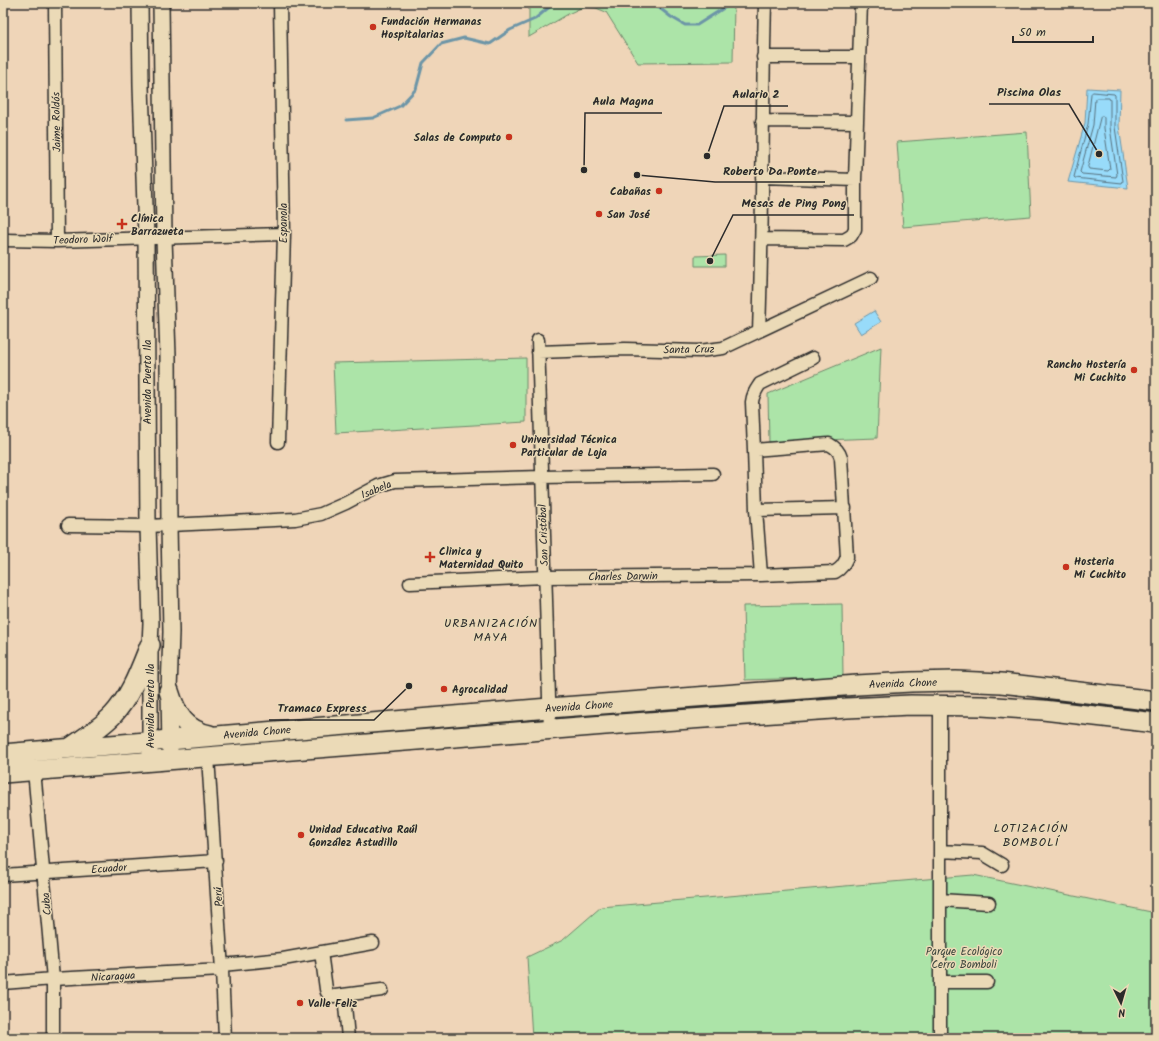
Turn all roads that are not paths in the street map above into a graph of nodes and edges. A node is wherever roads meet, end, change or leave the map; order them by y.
1 (55, 3) edge
2 (140, 3) edge
3 (161, 3) edge
4 (280, 3) edge
5 (764, 3) edge
6 (861, 3) edge
7 (764, 57) junction
8 (859, 57) junction
9 (762, 121) junction
10 (857, 122) junction
11 (762, 177) junction
12 (856, 180) junction
13 (284, 234) junction
14 (146, 237) junction
15 (164, 238) junction
16 (762, 239) junction
17 (3, 240) edge
18 (57, 241) junction
19 (871, 278) dead end
20 (759, 331) junction
21 (538, 340) dead end
22 (538, 352) junction
23 (813, 358) dead end
24 (278, 442) dead end
25 (754, 450) junction
26 (713, 474) dead end
27 (542, 477) junction
28 (845, 508) junction
29 (756, 510) junction
30 (68, 525) dead end
31 (169, 525) junction
32 (148, 526) junction
33 (761, 575) junction
34 (545, 577) junction
35 (410, 583) dead end
36 (150, 644) junction
37 (169, 691) junction
38 (1156, 701) edge
39 (940, 705) junction
40 (549, 708) junction
41 (1156, 723) edge
42 (550, 730) junction
43 (216, 736) junction
44 (170, 740) junction
45 (150, 741) junction
46 (70, 748) junction
47 (3, 754) edge
48 (208, 757) junction
49 (170, 760) junction
50 (150, 761) junction
51 (34, 770) junction
52 (3, 773) edge
53 (940, 851) junction
54 (216, 861) junction
55 (1002, 865) dead end
56 (44, 872) junction
57 (3, 875) edge
58 (940, 900) junction
59 (989, 903) dead end
60 (373, 943) dead end
61 (321, 952) junction
62 (222, 968) junction
63 (53, 979) junction
64 (940, 982) junction
65 (987, 982) dead end
66 (3, 983) edge
67 (382, 990) dead end
68 (344, 995) junction
69 (53, 1038) edge
70 (225, 1038) edge
71 (348, 1038) edge
72 (940, 1038) edge

1 - 18 street, Jaime Roldós
2 - 14 street, Avenida Puerto Ila
3 - 15 street, Avenida Puerto Ila
4 - 13 street, Espanola
5 - 7 street
6 - 8 street
7 - 8 street
7 - 9 street
8 - 10 street
9 - 10 street
9 - 11 street
10 - 12 street
11 - 12 street
11 - 16 street
12 - 16 street
13 - 15 street, Teodoro Wolf
13 - 24 street, Espanola
14 - 15 street, Teodoro Wolf
14 - 18 street, Teodoro Wolf
14 - 32 street, Avenida Puerto Ila
15 - 31 street, Avenida Puerto Ila
16 - 20 street
17 - 18 street, Teodoro Wolf
19 - 20 street, Santa Cruz
20 - 22 street, Santa Cruz
21 - 22 street, San Cristóbal
22 - 27 street, San Cristóbal
23 - 25 street
25 - 28 street
25 - 29 street
26 - 27 street, Isabela
27 - 31 street, Isabela
27 - 34 street, San Cristóbal
28 - 29 street
28 - 33 street, Charles Darwin
29 - 33 street
30 - 32 street, Isabela
31 - 32 street, Isabela
31 - 37 street, Avenida Puerto Ila
32 - 36 street, Avenida Puerto Ila
33 - 34 street, Charles Darwin
34 - 35 street, Charles Darwin
34 - 40 street, San Cristóbal
36 - 45 street, Avenida Puerto Ila
36 - 46 main road
37 - 43 main road
37 - 44 street, Avenida Puerto Ila
38 - 40 main road, Avenida Chone
39 - 41 main road, Avenida Chone
39 - 42 main road, Avenida Chone
39 - 53 street
40 - 42 street, San Cristóbal
40 - 43 main road, Avenida Chone
42 - 48 main road, Avenida Chone
43 - 44 main road, Avenida Chone
44 - 45 main road, Avenida Chone
44 - 49 street, Avenida Puerto Ila
45 - 46 main road, Avenida Chone
45 - 50 street, Avenida Puerto Ila
46 - 47 main road, Avenida Chone
48 - 49 main road, Avenida Chone
48 - 54 street, Perú
49 - 50 main road, Avenida Chone
50 - 51 main road, Avenida Chone
51 - 52 main road, Avenida Chone
51 - 56 street, Cuba
53 - 55 street
53 - 58 street
54 - 56 street, Ecuador
54 - 62 street, Perú
56 - 57 street, Ecuador
56 - 63 street, Cuba
58 - 59 street
58 - 64 street
60 - 61 street, Nicaragua
61 - 62 street, Nicaragua
61 - 68 street
62 - 63 street, Nicaragua
62 - 70 street, Perú
63 - 66 street, Nicaragua
63 - 69 street, Cuba
64 - 65 street
64 - 72 street
67 - 68 street
68 - 71 street

